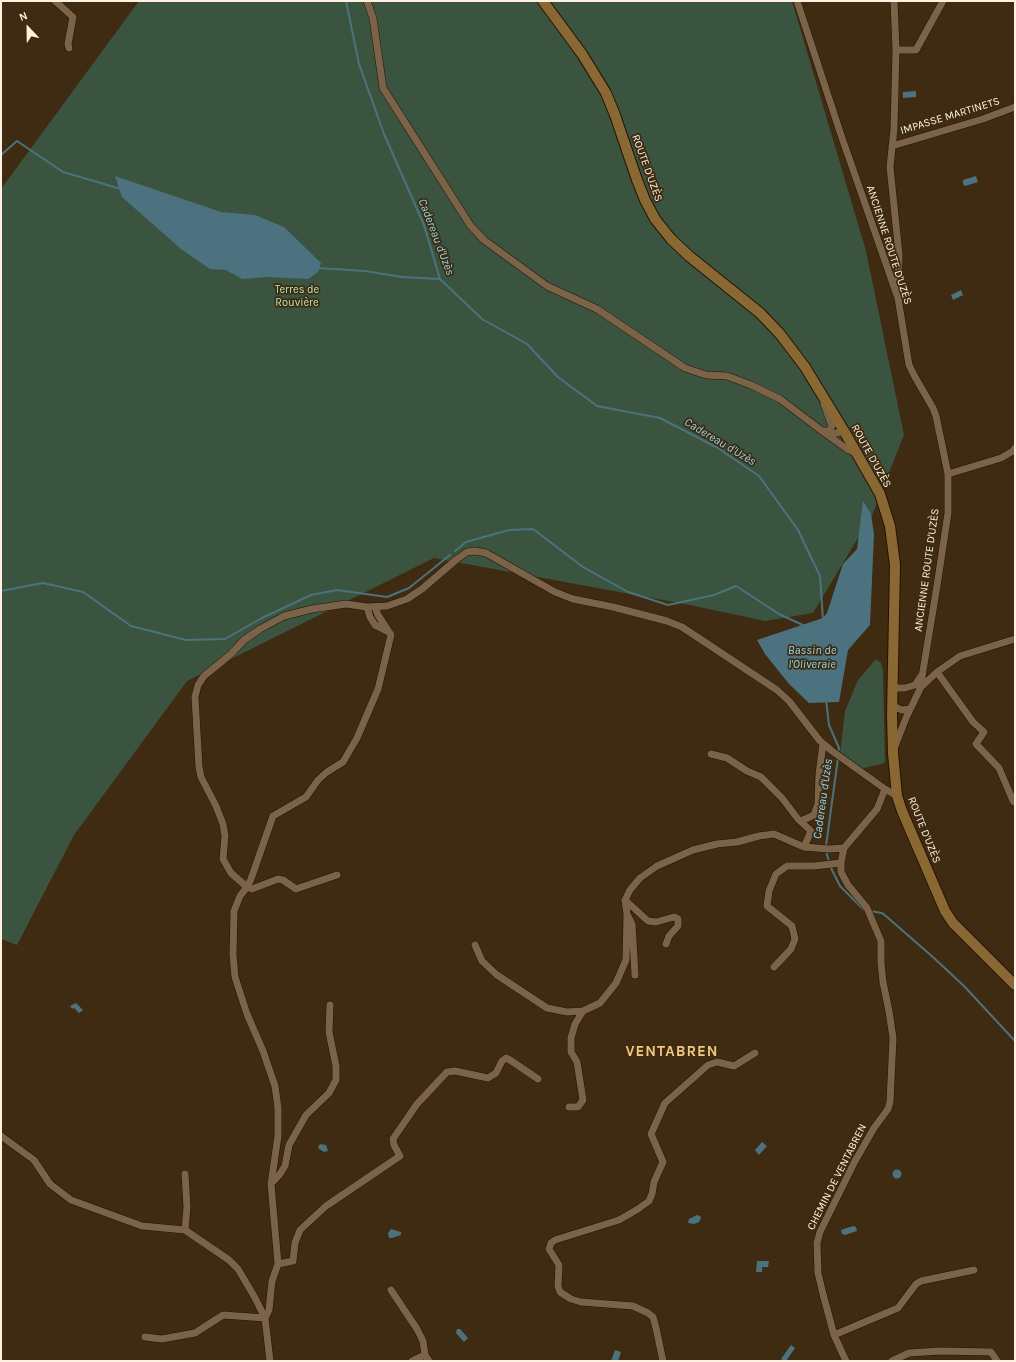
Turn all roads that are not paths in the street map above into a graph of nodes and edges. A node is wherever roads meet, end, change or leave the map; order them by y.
1 (55, 1) edge
2 (367, 1) edge
3 (543, 1) edge
4 (797, 1) edge
5 (894, 1) edge
6 (943, 1) edge
7 (69, 48) dead end
8 (896, 50) junction
9 (1015, 107) edge
10 (892, 146) junction
11 (898, 298) junction
12 (820, 393) junction
13 (822, 431) junction
14 (845, 434) junction
15 (833, 439) junction
16 (1015, 448) edge
17 (856, 453) junction
18 (948, 474) junction
19 (367, 607) junction
20 (375, 607) junction
21 (389, 632) junction
22 (1015, 639) edge
23 (937, 672) junction
24 (923, 674) junction
25 (892, 688) junction
26 (905, 688) junction
27 (920, 689) junction
28 (915, 700) junction
29 (892, 704) junction
30 (910, 708) junction
31 (823, 744) junction
32 (893, 753) junction
33 (711, 754) dead end
34 (885, 789) junction
35 (897, 796) junction
36 (1015, 802) edge
37 (801, 821) junction
38 (804, 847) junction
39 (844, 848) junction
40 (841, 863) junction
41 (337, 875) dead end
42 (247, 887) junction
43 (626, 900) junction
44 (627, 914) junction
45 (666, 944) dead end
46 (475, 946) dead end
47 (774, 967) dead end
48 (635, 975) dead end
49 (1015, 985) edge
50 (330, 1005) dead end
51 (583, 1011) junction
52 (755, 1053) dead end
53 (538, 1079) dead end
54 (569, 1107) dead end
55 (1, 1136) edge
56 (186, 1174) dead end
57 (271, 1184) junction
58 (185, 1230) junction
59 (278, 1264) junction
60 (974, 1270) dead end
61 (391, 1290) dead end
62 (265, 1318) junction
63 (834, 1335) junction
64 (146, 1337) dead end
65 (427, 1358) edge
66 (270, 1361) edge
67 (412, 1361) edge
68 (663, 1361) edge
69 (846, 1361) edge
70 (892, 1361) edge
71 (997, 1361) edge

1 - 7 street
2 - 13 street
3 - 12 main road, ROUTE D'UZÈS
4 - 11 street, ANCIENNE ROUTE D'UZÈS
5 - 8 street
6 - 8 street
8 - 10 street
9 - 10 street, IMPASSE MARTINETS
10 - 11 street
11 - 18 street, ANCIENNE ROUTE D'UZÈS
12 - 13 street
12 - 14 main road, ROUTE D'UZÈS
13 - 14 street
13 - 15 street
14 - 15 street
14 - 17 main road, ROUTE D'UZÈS
15 - 17 street
16 - 18 street
17 - 25 main road, ROUTE D'UZÈS
18 - 24 street, ANCIENNE ROUTE D'UZÈS
19 - 20 street
19 - 21 street
19 - 42 street
20 - 21 street
20 - 31 street
21 - 42 street
22 - 23 street
23 - 27 street
23 - 36 street
24 - 26 street
24 - 27 street, ANCIENNE ROUTE D'UZÈS
25 - 26 street
25 - 29 main road, ROUTE D'UZÈS
26 - 28 street
27 - 28 street, ANCIENNE ROUTE D'UZÈS
28 - 30 street, ANCIENNE ROUTE D'UZÈS
29 - 30 street
29 - 32 main road, ROUTE D'UZÈS
30 - 32 street, ANCIENNE ROUTE D'UZÈS
31 - 34 street
31 - 37 street
32 - 35 main road, ROUTE D'UZÈS
33 - 37 street
34 - 35 street
34 - 39 street, CHEMIN DE VENTABREN
35 - 49 main road, ROUTE D'UZÈS
37 - 38 street
38 - 39 street
38 - 43 street
39 - 40 street, CHEMIN DE VENTABREN
40 - 47 street
40 - 63 street, CHEMIN DE VENTABREN
41 - 42 street
42 - 57 street
43 - 44 street
43 - 45 street
44 - 48 street
44 - 51 street
46 - 51 street
50 - 57 street
51 - 54 street
52 - 68 street
53 - 59 street
55 - 58 street
56 - 58 street
57 - 59 street
58 - 62 street
59 - 62 street
60 - 63 street
61 - 65 street
62 - 64 street
62 - 66 street
63 - 69 street, CHEMIN DE VENTABREN
65 - 67 street
70 - 71 street

